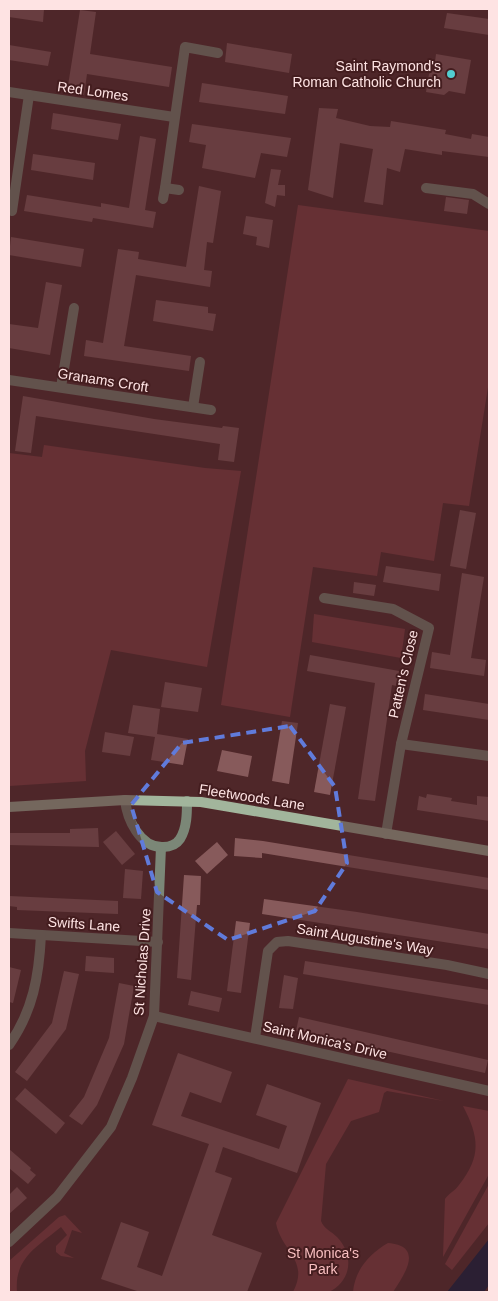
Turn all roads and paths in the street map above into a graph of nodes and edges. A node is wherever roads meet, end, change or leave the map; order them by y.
1 (218, 53) dead end
2 (9, 92) edge
3 (29, 96) junction
4 (174, 117) junction
5 (165, 188) junction
6 (426, 188) dead end
7 (179, 190) dead end
8 (163, 199) dead end
9 (489, 204) edge
10 (12, 211) dead end
11 (74, 308) dead end
12 (200, 362) dead end
13 (9, 380) edge
14 (61, 387) junction
15 (193, 407) junction
16 (211, 410) dead end
17 (324, 598) dead end
18 (401, 744) junction
19 (489, 756) edge
20 (125, 800) junction
21 (187, 801) junction
22 (9, 807) edge
23 (386, 834) junction
24 (161, 847) junction
25 (489, 851) edge
26 (9, 933) edge
27 (40, 935) junction
28 (158, 942) junction
29 (489, 974) edge
30 (154, 1016) junction
31 (255, 1038) junction
32 (9, 1045) edge
33 (489, 1091) edge
34 (9, 1242) edge

1 - 4 street
2 - 3 street, Red Lomes
3 - 4 street, Red Lomes
3 - 10 street
4 - 5 street
5 - 7 street
5 - 8 street
6 - 9 street
11 - 14 street
12 - 15 street
13 - 14 street, Granams Croft
14 - 15 street, Granams Croft
15 - 16 street, Granams Croft
17 - 18 street, Patten's Close
18 - 19 street
18 - 23 street, Patten's Close
20 - 21 street, Fleetwoods Lane
20 - 22 street, Fleetwoods Lane
20 - 24 street
21 - 23 street, Fleetwoods Lane
21 - 24 street
23 - 25 street, Fleetwoods Lane
24 - 28 street, St Nicholas Drive
26 - 27 street, Swifts Lane
27 - 28 street, Swifts Lane
27 - 32 street
28 - 30 street, St Nicholas Drive
29 - 31 street, Saint Augustine's Way
30 - 31 street, Saint Monica's Drive
30 - 34 street, St Nicholas Drive
31 - 33 street, Saint Monica's Drive

